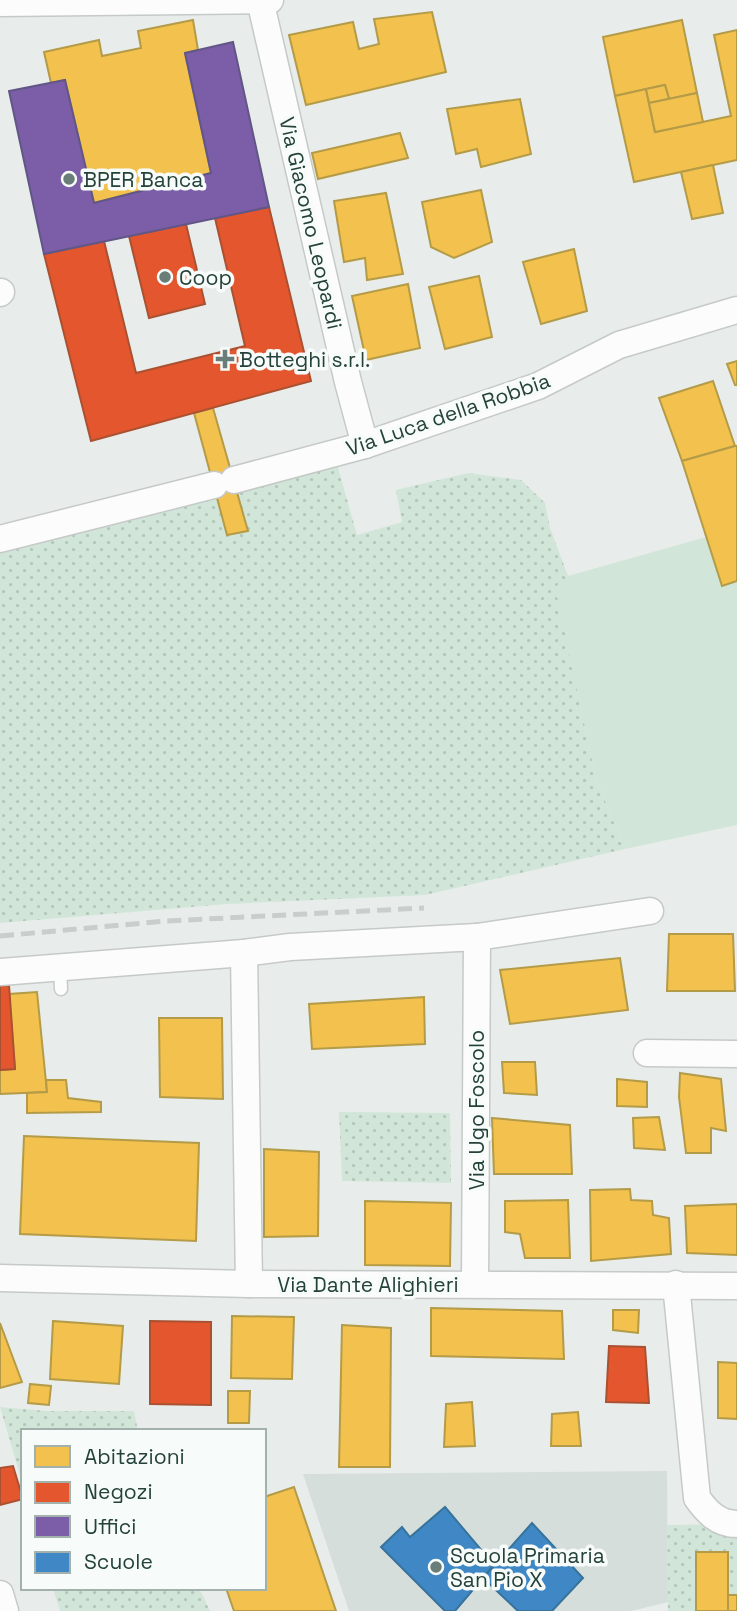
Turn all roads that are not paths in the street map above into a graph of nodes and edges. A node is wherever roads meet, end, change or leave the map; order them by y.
1 (260, 0) edge
2 (270, 0) edge
3 (0, 3) edge
4 (737, 310) edge
5 (365, 445) junction
6 (0, 539) edge
7 (650, 911) dead end
8 (477, 937) junction
9 (244, 953) junction
10 (0, 972) edge
11 (647, 1053) dead end
12 (737, 1054) edge
13 (0, 1278) edge
14 (249, 1284) junction
15 (475, 1284) junction
16 (676, 1284) junction
17 (737, 1286) edge
18 (737, 1524) edge
19 (0, 1594) edge
20 (5, 1611) edge

1 - 2 street
1 - 3 street
1 - 5 street, Via Giacomo Leopardi
4 - 5 street, Via Luca della Robbia
5 - 6 street, Via Luca della Robbia
7 - 8 street
8 - 9 street
8 - 15 street, Via Ugo Foscolo
9 - 10 street
9 - 14 street
11 - 12 street
13 - 14 street, Via Dante Alighieri
14 - 15 street, Via Dante Alighieri
15 - 16 street, Via Dante Alighieri
16 - 17 street, Via Dante Alighieri
16 - 18 street
19 - 20 street

